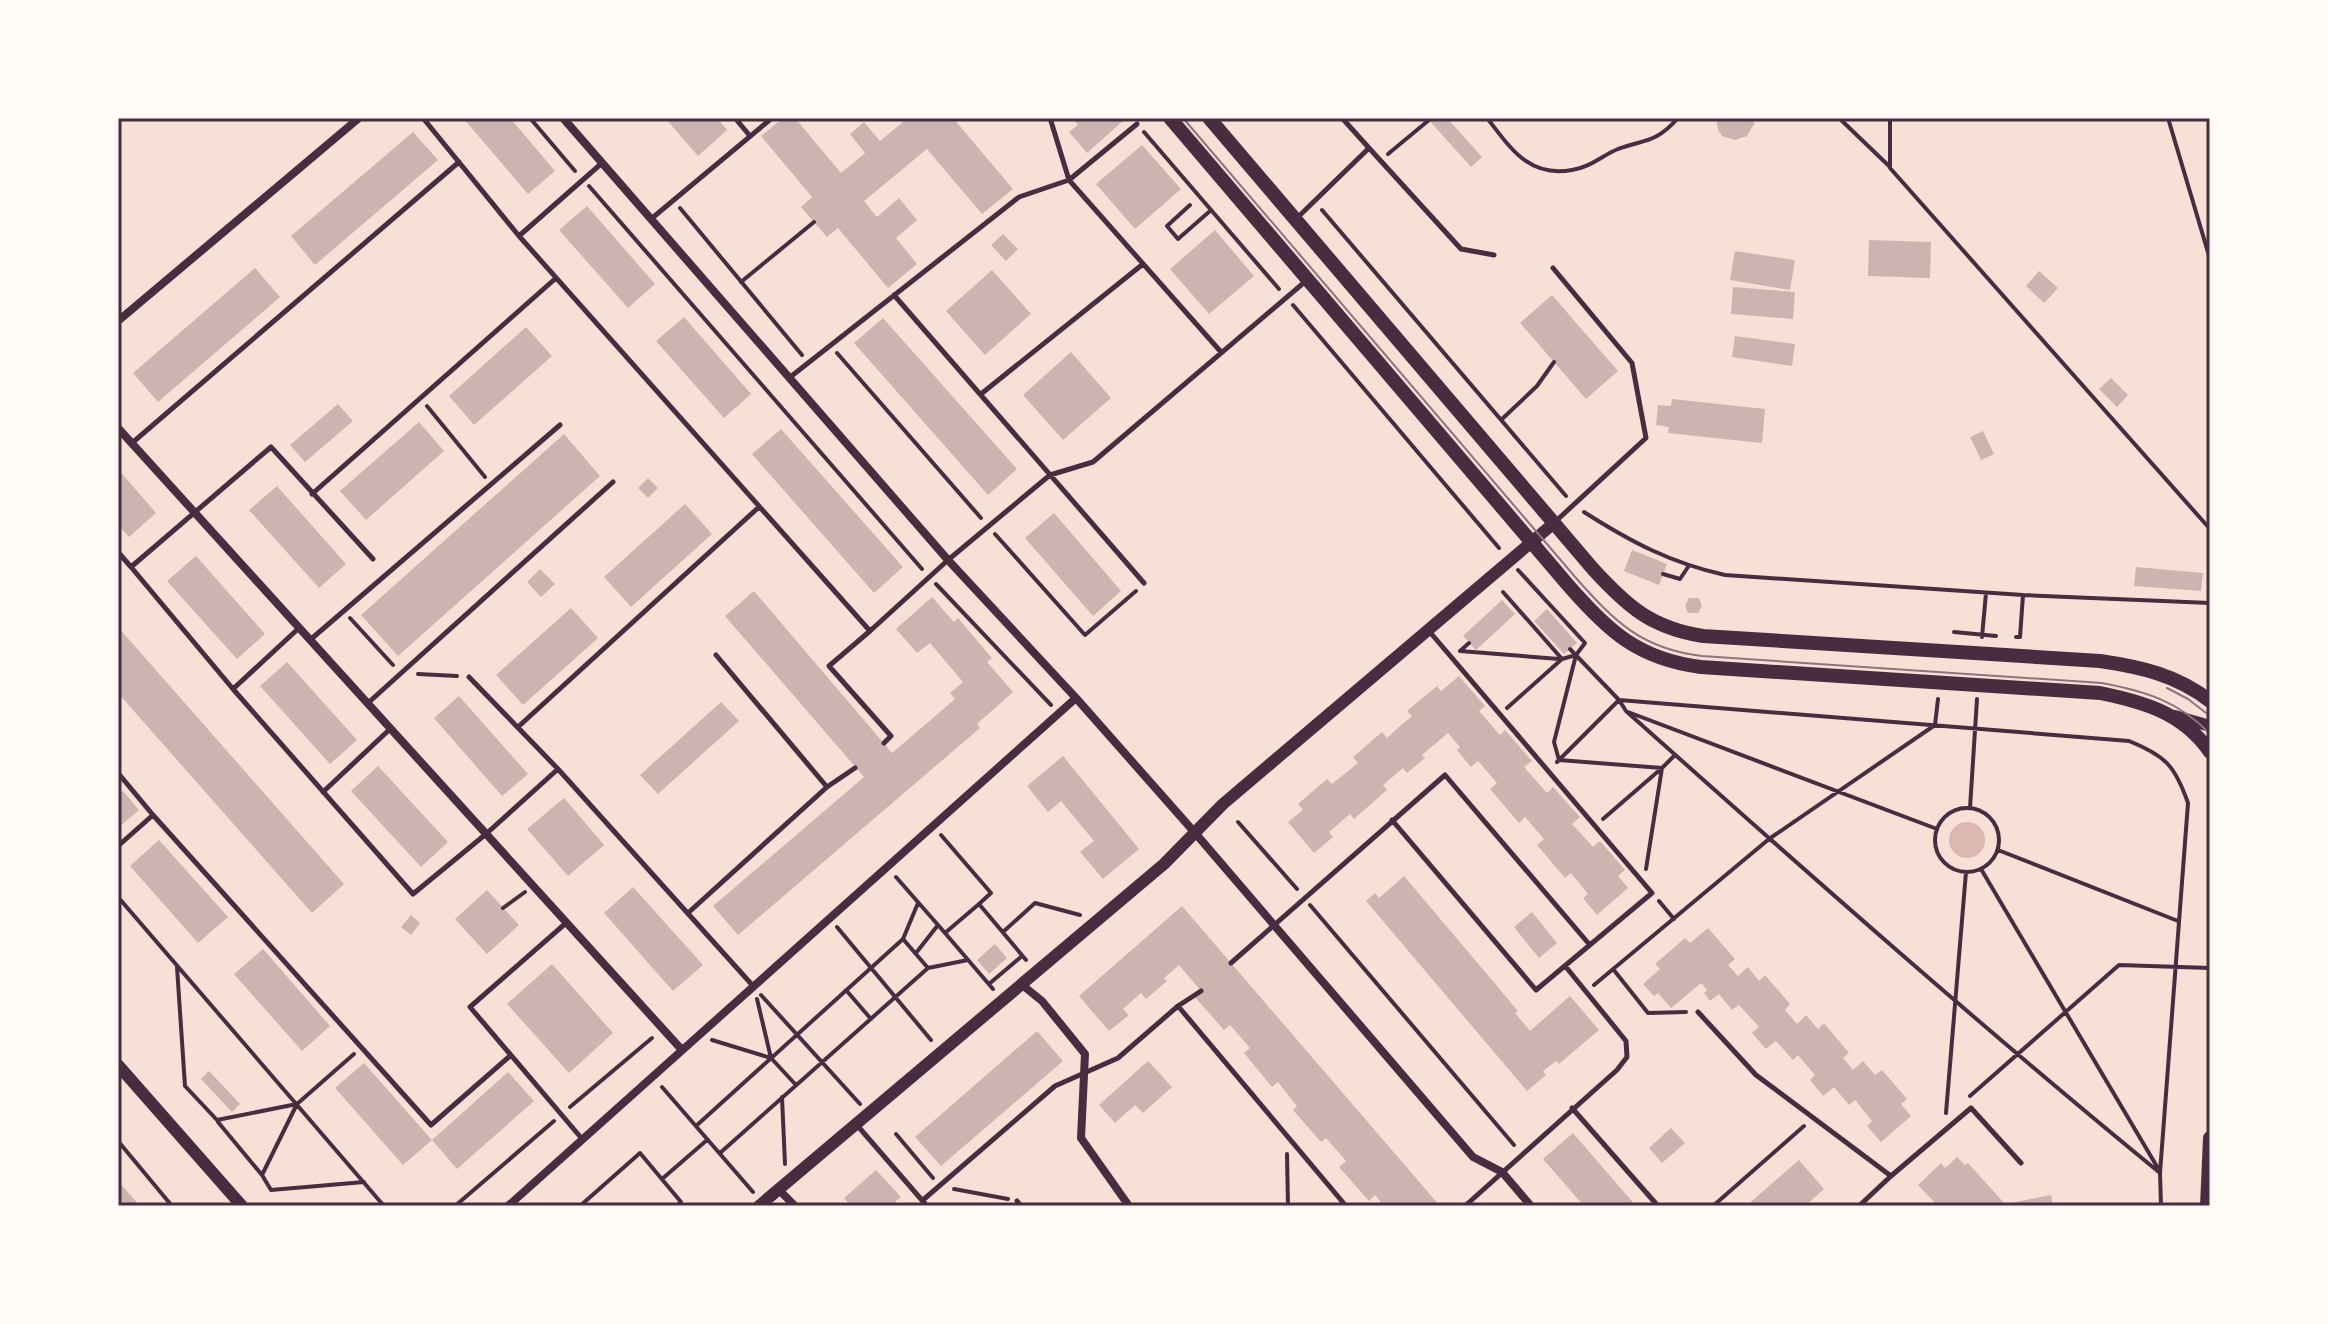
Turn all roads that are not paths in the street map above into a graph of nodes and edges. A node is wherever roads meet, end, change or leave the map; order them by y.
1 (359, 118) edge
2 (423, 118) edge
3 (563, 118) edge
4 (735, 118) edge
5 (772, 118) edge
6 (1050, 118) edge
7 (1170, 118) edge
8 (1209, 118) edge
9 (1342, 118) edge
10 (1137, 124) road end
11 (750, 136) junction
12 (1369, 148) junction
13 (459, 162) junction
14 (602, 163) junction
15 (1069, 180) junction
16 (651, 219) junction
17 (1296, 220) junction
18 (519, 236) junction
19 (1273, 239) junction
20 (1494, 255) dead end
21 (1330, 260) junction
22 (1143, 264) junction
23 (1553, 268) dead end
24 (556, 278) junction
25 (1307, 279) junction
26 (894, 295) junction
27 (118, 321) edge
28 (1221, 352) junction
29 (789, 378) junction
30 (981, 394) junction
31 (560, 425) dead end
32 (118, 428) edge
33 (132, 444) junction
34 (1050, 475) junction
35 (613, 482) dead end
36 (312, 494) junction
37 (759, 507) junction
38 (194, 511) junction
39 (1554, 523) junction
40 (1532, 543) junction
41 (118, 552) edge
42 (373, 559) dead end
43 (948, 560) junction
44 (131, 567) junction
45 (1144, 583) road end
46 (299, 628) junction
47 (1428, 629) junction
48 (870, 631) junction
49 (310, 640) junction
50 (716, 655) dead end
51 (469, 677) road end
52 (233, 689) junction
53 (2202, 690) edge
54 (1076, 698) junction
55 (2210, 701) edge
56 (367, 703) junction
57 (2172, 715) junction
58 (2210, 726) edge
59 (518, 727) junction
60 (390, 729) junction
61 (884, 743) dead end
62 (2210, 752) edge
63 (855, 768) dead end
64 (558, 769) junction
65 (118, 773) edge
66 (827, 787) junction
67 (323, 792) junction
68 (153, 815) junction
69 (1392, 820) junction
70 (486, 834) junction
71 (1196, 834) junction
72 (118, 846) edge
73 (688, 913) junction
74 (566, 923) junction
75 (1273, 925) junction
76 (1589, 944) junction
77 (1231, 963) dead end
78 (1566, 967) junction
79 (1021, 984) junction
80 (754, 987) junction
81 (1201, 991) dead end
82 (1178, 1006) junction
83 (1698, 1012) road end
84 (682, 1050) junction
85 (510, 1056) junction
86 (118, 1065) edge
87 (1084, 1073) junction
88 (1572, 1108) junction
89 (855, 1124) junction
90 (2210, 1138) edge
91 (583, 1140) junction
92 (2021, 1163) dead end
93 (1502, 1172) junction
94 (1891, 1176) junction
95 (782, 1186) junction
96 (925, 1203) edge
97 (760, 1204) edge
98 (242, 1206) edge
99 (508, 1206) edge
100 (795, 1206) edge
101 (1129, 1206) edge
102 (1346, 1206) edge
103 (1465, 1206) edge
104 (1531, 1206) edge
105 (1658, 1206) edge
106 (1859, 1206) edge
107 (2207, 1206) edge

1 - 27 street
2 - 13 lane
3 - 14 street
4 - 11 lane
5 - 11 lane
6 - 15 lane
7 - 19 main road
8 - 17 main road
9 - 12 lane
10 - 15 lane
11 - 16 lane
12 - 17 lane
12 - 20 lane
13 - 18 lane
13 - 33 lane
14 - 16 street
14 - 18 lane
15 - 22 lane
15 - 26 lane
16 - 29 street
17 - 19 main road
17 - 21 main road
18 - 24 lane
19 - 25 main road
21 - 25 main road
21 - 39 main road
22 - 28 lane
22 - 30 lane
23 - 39 lane
24 - 36 lane
24 - 37 lane
25 - 28 lane
25 - 40 main road
26 - 29 lane
26 - 30 lane
28 - 34 lane
29 - 43 street
30 - 34 lane
31 - 49 lane
32 - 33 street
33 - 38 street
34 - 43 lane
34 - 45 lane
35 - 56 lane
36 - 38 lane
36 - 42 lane
37 - 48 lane
37 - 59 lane
38 - 44 lane
38 - 46 street
39 - 40 street
39 - 53 main road
40 - 47 street
40 - 57 main road
41 - 44 lane
43 - 48 lane
43 - 54 street
44 - 52 lane
46 - 49 street
46 - 52 lane
47 - 71 street
47 - 76 lane
48 - 61 lane
49 - 56 street
50 - 66 lane
51 - 59 lane
52 - 67 lane
53 - 55 main road
54 - 71 street
54 - 80 street
56 - 60 street
57 - 58 street
57 - 62 main road
59 - 64 lane
60 - 67 lane
60 - 70 street
63 - 66 lane
64 - 70 lane
64 - 73 lane
65 - 68 lane
66 - 73 lane
67 - 70 lane
68 - 72 lane
68 - 85 lane
69 - 75 lane
69 - 76 lane
69 - 78 lane
70 - 74 street
71 - 75 street
71 - 79 street
73 - 80 lane
74 - 84 street
74 - 85 lane
75 - 77 lane
75 - 93 street
76 - 78 lane
78 - 88 lane
79 - 87 street
79 - 89 street
80 - 84 street
81 - 82 lane
82 - 87 lane
82 - 102 lane
83 - 94 lane
84 - 91 street
85 - 91 lane
86 - 98 street
87 - 96 lane
87 - 101 street
88 - 93 lane
88 - 105 lane
89 - 95 street
89 - 96 lane
90 - 107 main road
91 - 99 street
92 - 94 lane
93 - 103 lane
93 - 104 street
94 - 106 lane
95 - 97 street
95 - 100 street

